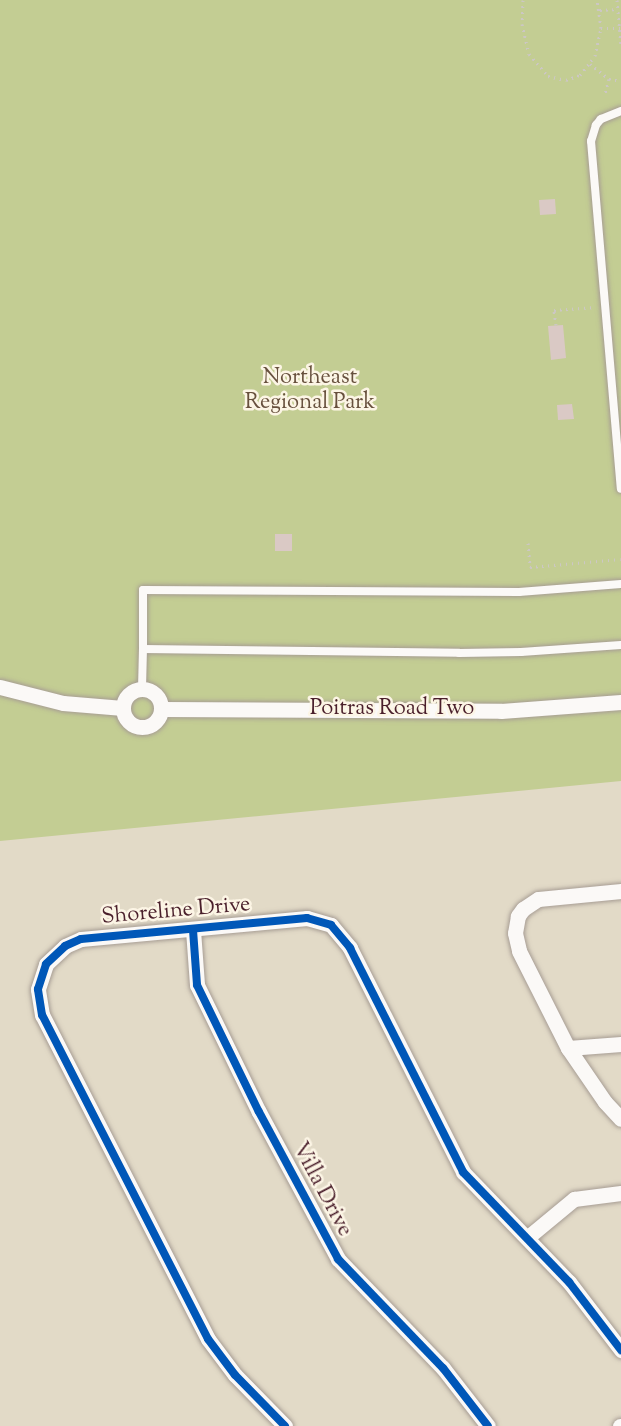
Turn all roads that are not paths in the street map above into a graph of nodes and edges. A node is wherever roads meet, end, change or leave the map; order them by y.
1 (621, 111) edge
2 (621, 489) edge
3 (621, 584) edge
4 (621, 645) edge
5 (142, 649) junction
6 (0, 687) edge
7 (142, 689) junction
8 (621, 702) edge
9 (123, 708) junction
10 (162, 709) junction
11 (621, 891) edge
12 (193, 930) junction
13 (621, 1044) edge
14 (568, 1048) junction
15 (621, 1119) edge
16 (621, 1192) edge
17 (528, 1237) junction
18 (621, 1350) edge
19 (285, 1426) edge
20 (488, 1426) edge

1 - 2 lane
3 - 5 lane
4 - 5 lane
5 - 7 lane
6 - 9 street
7 - 9 street
7 - 10 street
8 - 10 street, Poitras Road Two
9 - 10 street
11 - 14 street
12 - 17 street, Shoreline Drive
12 - 19 street, Shoreline Drive
12 - 20 street, Villa Drive
13 - 14 street
14 - 15 street
16 - 17 street
17 - 18 street, Shoreline Drive

